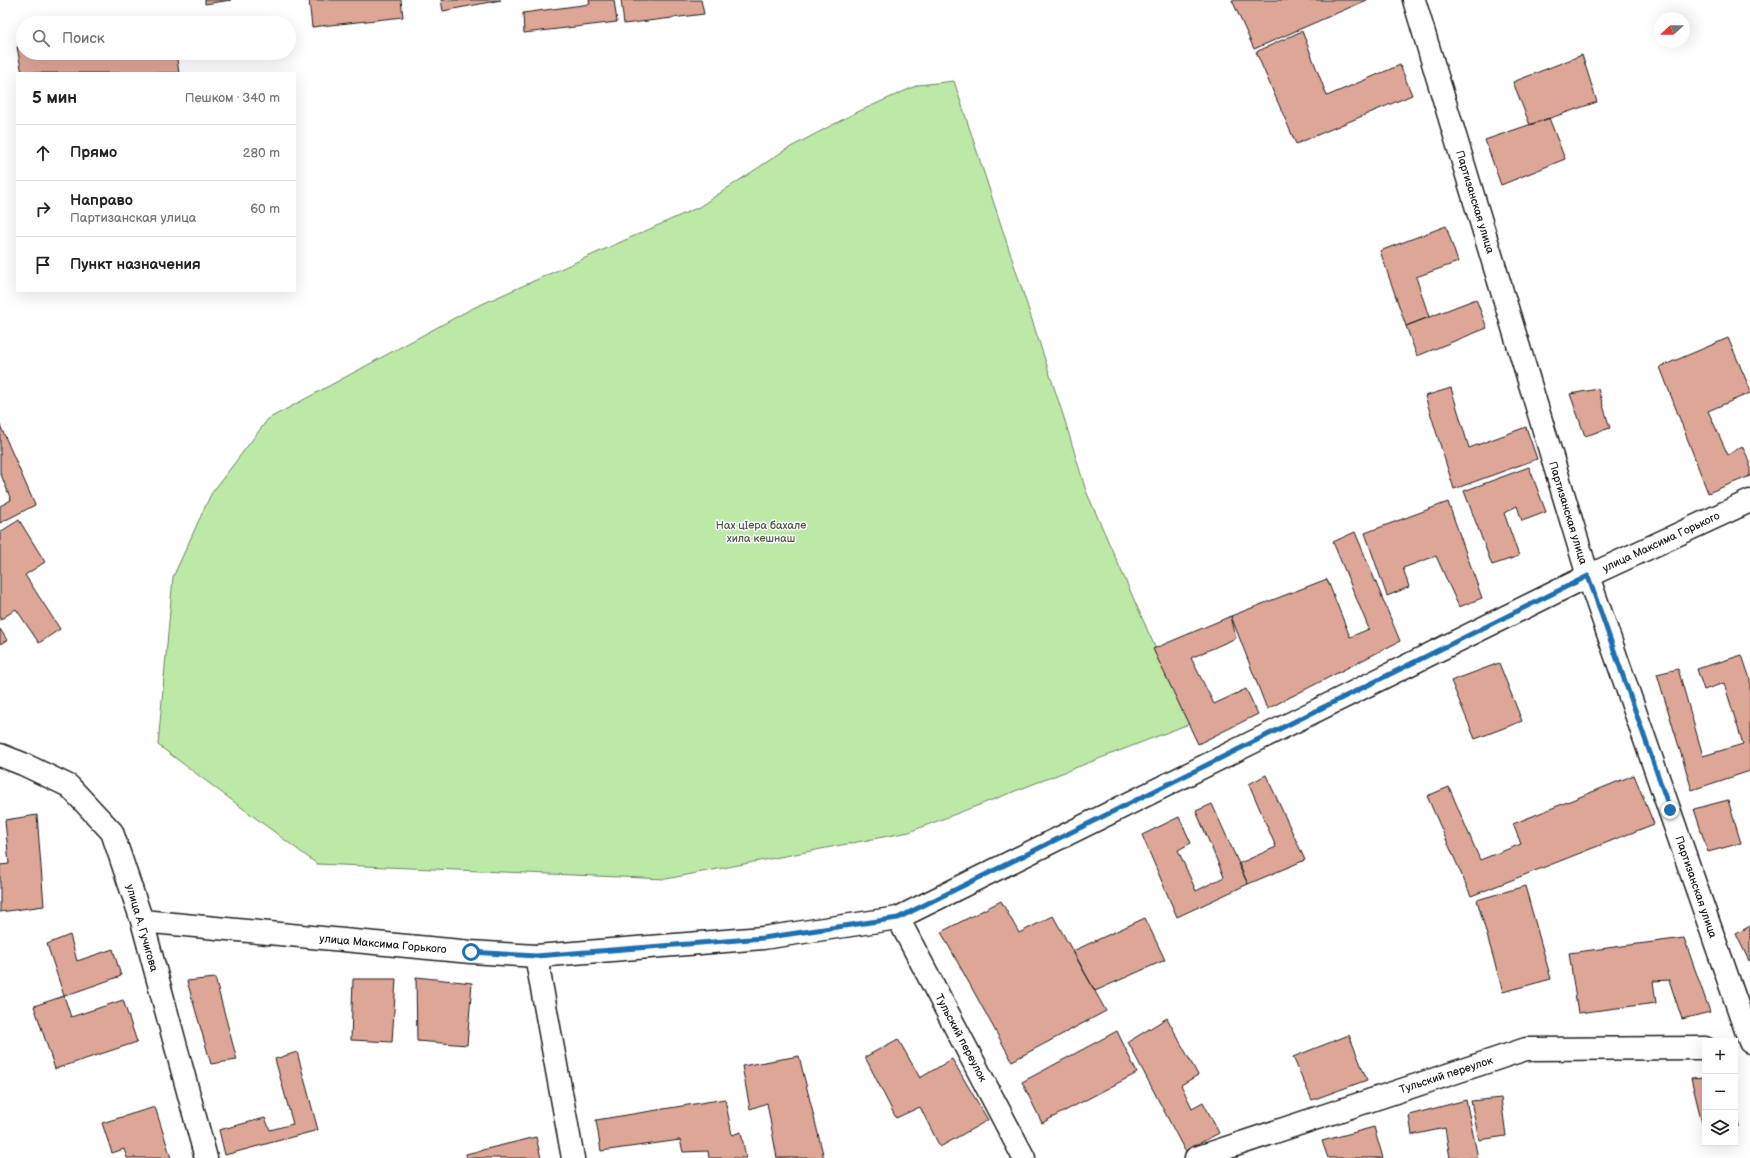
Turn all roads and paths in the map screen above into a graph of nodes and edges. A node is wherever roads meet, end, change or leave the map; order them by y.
1 (1414, 0) edge
2 (1750, 501) edge
3 (1588, 576) junction
4 (0, 755) edge
5 (898, 918) junction
6 (142, 921) junction
7 (536, 956) junction
8 (1750, 1042) edge
9 (1750, 1047) edge
10 (1702, 1048) edge
11 (1738, 1048) edge
12 (206, 1158) edge
13 (573, 1158) edge
14 (1024, 1158) edge
15 (1196, 1158) edge

1 - 3 street, Партизанская улица
2 - 3 street, улица Максима Горького
3 - 5 street, улица Максима Горького
3 - 8 street, Партизанская улица
4 - 6 street, улица А. Гучигова
5 - 7 street, улица Максима Горького
5 - 14 street, Тульский переулок
6 - 7 street, улица Максима Горького
6 - 12 street, улица А. Гучигова
7 - 13 street
9 - 11 street
10 - 15 street, Тульский переулок

